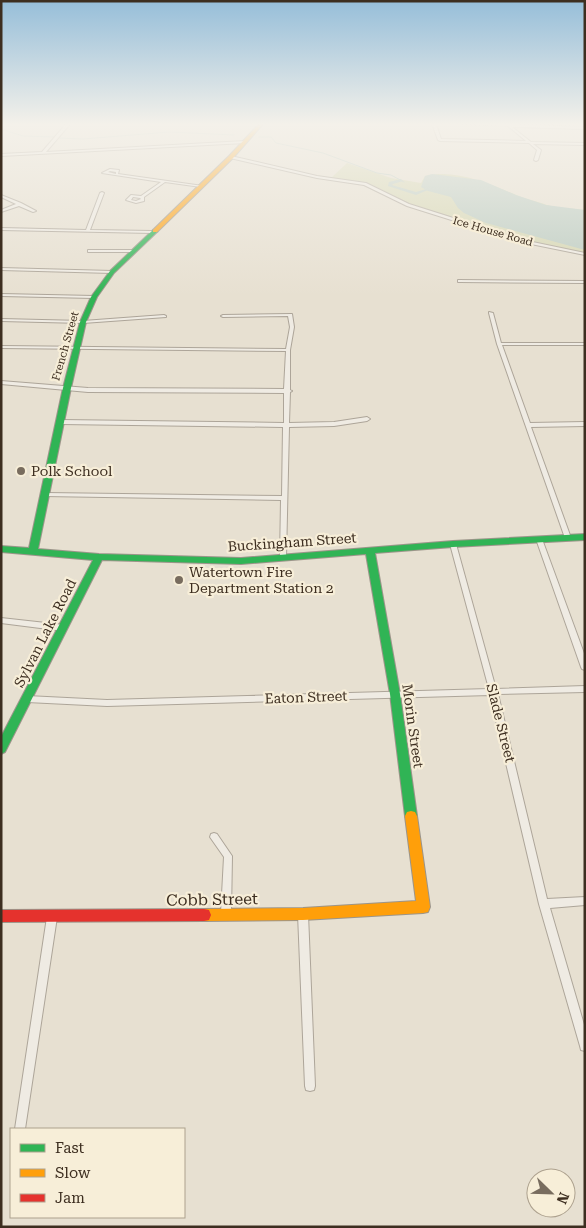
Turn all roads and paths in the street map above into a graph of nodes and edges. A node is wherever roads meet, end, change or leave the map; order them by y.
1 (164, 181) edge
2 (166, 181) edge
3 (206, 181) edge
4 (347, 181) edge
5 (201, 186) junction
6 (102, 193) dead end
7 (1, 196) edge
8 (142, 197) dead end
9 (20, 204) junction
10 (1, 211) edge
11 (34, 211) dead end
12 (1, 229) edge
13 (87, 231) junction
14 (152, 232) junction
15 (90, 251) dead end
16 (134, 251) junction
17 (585, 254) edge
18 (1, 269) edge
19 (112, 272) junction
20 (460, 281) dead end
21 (585, 282) edge
22 (1, 295) edge
23 (94, 297) junction
24 (491, 313) dead end
25 (164, 316) dead end
26 (223, 316) dead end
27 (1, 320) edge
28 (83, 322) junction
29 (499, 344) junction
30 (585, 344) edge
31 (1, 347) edge
32 (77, 349) junction
33 (288, 350) junction
34 (1, 382) edge
35 (66, 388) junction
36 (288, 391) junction
37 (367, 418) dead end
38 (61, 422) junction
39 (585, 424) edge
40 (287, 425) junction
41 (529, 425) junction
42 (46, 496) junction
43 (284, 498) junction
44 (568, 538) junction
45 (585, 538) edge
46 (539, 539) junction
47 (453, 544) junction
48 (1, 549) edge
49 (370, 550) junction
50 (33, 551) junction
51 (99, 557) junction
52 (283, 558) junction
53 (1, 620) edge
54 (64, 628) junction
55 (585, 667) edge
56 (585, 689) edge
57 (493, 691) junction
58 (395, 694) junction
59 (26, 699) junction
60 (1, 749) edge
61 (214, 837) dead end
62 (585, 901) edge
63 (544, 904) junction
64 (423, 907) joint
65 (226, 913) junction
66 (302, 914) junction
67 (1, 916) edge
68 (52, 916) junction
69 (585, 1046) edge
70 (310, 1086) dead end
71 (20, 1128) edge

1 - 8 street
2 - 5 street
3 - 5 street, French Street
4 - 17 street, Ice House Road
5 - 14 street, French Street
6 - 13 street
7 - 9 street
9 - 10 street
9 - 11 street
12 - 13 street
13 - 14 street
14 - 16 street, French Street
15 - 16 street
16 - 19 street, French Street
18 - 19 street
19 - 23 street, French Street
20 - 21 street
22 - 23 street
23 - 28 street, French Street
24 - 29 street
25 - 28 street
26 - 33 street
27 - 28 street
28 - 32 street, French Street
29 - 30 street
29 - 41 street
31 - 32 street
32 - 33 street
32 - 35 street, French Street
33 - 36 street
34 - 35 street
35 - 36 street
35 - 38 street, French Street
36 - 40 street
37 - 40 street
38 - 40 street
38 - 42 street, French Street
39 - 41 street
40 - 43 street
41 - 44 street
42 - 43 street
42 - 50 street, French Street
43 - 52 street
44 - 45 street, Buckingham Street
44 - 46 street, Buckingham Street
46 - 47 street, Buckingham Street
46 - 55 street
47 - 49 street, Buckingham Street
47 - 57 street, Slade Street
48 - 50 street, Buckingham Street
49 - 52 street, Buckingham Street
49 - 58 street, Morin Street
50 - 51 street, Buckingham Street
51 - 52 street, Buckingham Street
51 - 54 street, Sylvan Lake Road
53 - 54 street
54 - 59 street, Sylvan Lake Road
56 - 57 street, Eaton Street
57 - 58 street, Eaton Street
57 - 63 street, Slade Street
58 - 59 street, Eaton Street
58 - 64 street, Morin Street
59 - 60 street, Sylvan Lake Road
61 - 65 street
62 - 63 street
63 - 69 street, Slade Street
64 - 66 street, Cobb Street
65 - 66 street, Cobb Street
65 - 68 street, Cobb Street
66 - 70 street
67 - 68 street, Cobb Street
68 - 71 street

